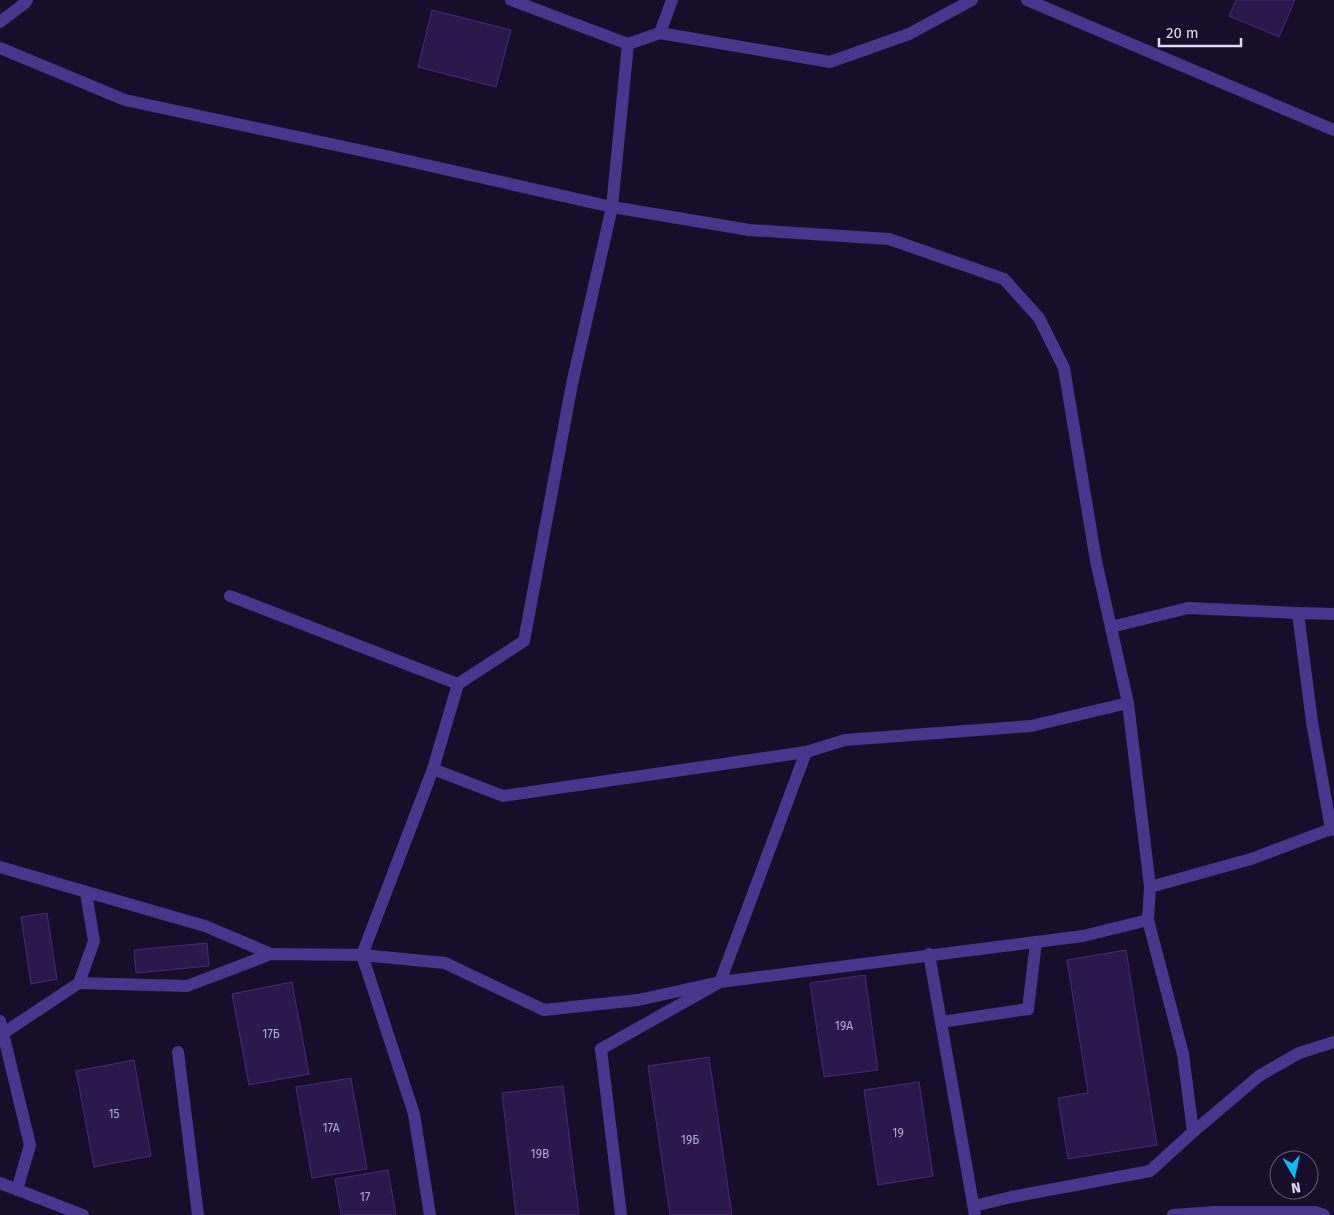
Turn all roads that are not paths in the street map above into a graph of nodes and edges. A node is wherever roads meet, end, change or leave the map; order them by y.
1 (27, 0) edge
2 (511, 0) edge
3 (672, 0) edge
4 (972, 0) edge
5 (1026, 0) edge
6 (0, 22) edge
7 (660, 33) junction
8 (628, 44) junction
9 (0, 48) edge
10 (1334, 130) edge
11 (612, 207) junction
12 (230, 596) dead end
13 (1298, 613) junction
14 (1334, 614) edge
15 (1111, 627) junction
16 (458, 684) junction
17 (1128, 702) junction
18 (806, 752) junction
19 (432, 769) junction
20 (1332, 829) edge
21 (0, 867) edge
22 (1150, 887) junction
23 (86, 893) junction
24 (1148, 920) junction
25 (1036, 942) junction
26 (271, 954) junction
27 (362, 954) junction
28 (929, 954) junction
29 (720, 982) junction
30 (79, 983) junction
31 (941, 1022) junction
32 (1, 1028) edge
33 (1334, 1042) edge
34 (178, 1052) dead end
35 (1192, 1132) junction
36 (0, 1183) edge
37 (18, 1190) junction
38 (975, 1210) edge
39 (82, 1215) edge
40 (198, 1215) edge
41 (430, 1215) edge
42 (621, 1215) edge
43 (1173, 1215) edge
44 (1324, 1215) edge

1 - 6 street
2 - 8 street
3 - 7 street
4 - 7 street
5 - 10 street
7 - 8 street
8 - 11 street
9 - 11 street
11 - 15 street
11 - 16 street
12 - 16 street
13 - 14 street
13 - 15 street
13 - 20 street
15 - 17 street
16 - 19 street
17 - 18 street
17 - 22 street
18 - 19 street
18 - 29 street
19 - 27 street
20 - 22 street
21 - 23 street
22 - 24 street
23 - 26 street
23 - 30 street
24 - 25 street
24 - 35 street
25 - 28 street
25 - 31 street
26 - 27 street
26 - 30 street
27 - 29 street
27 - 41 street
28 - 29 street
28 - 31 street
29 - 42 street
30 - 32 street
31 - 38 street
32 - 37 street
33 - 35 street
34 - 40 street
35 - 38 street
36 - 37 street
37 - 39 street
43 - 44 street

